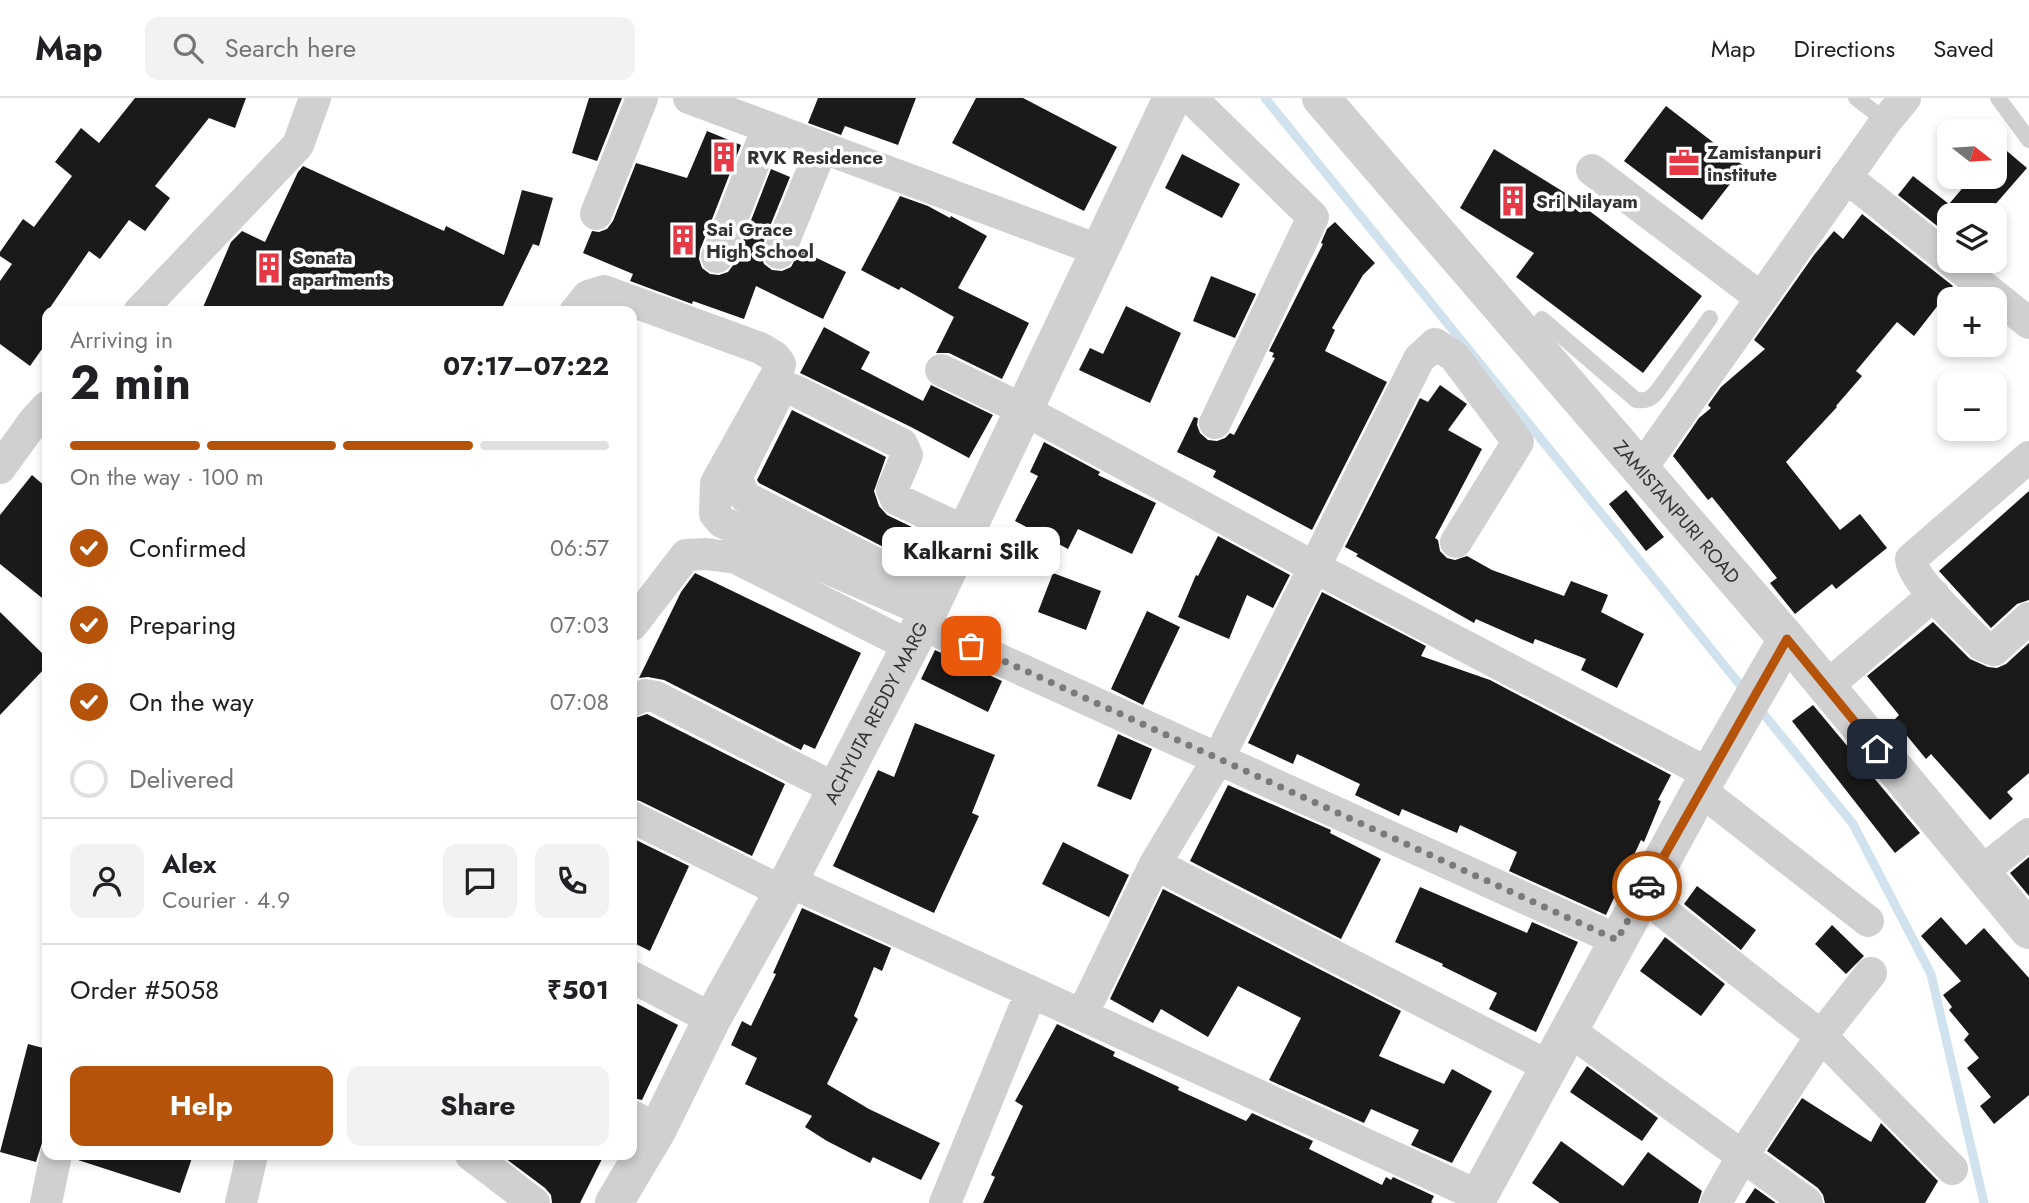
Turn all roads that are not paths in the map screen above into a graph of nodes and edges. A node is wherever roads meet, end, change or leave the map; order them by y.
1 (316, 98) edge
2 (642, 98) edge
3 (689, 98) edge
4 (1172, 98) edge
5 (1191, 98) edge
6 (1321, 98) edge
7 (1856, 98) edge
8 (1998, 98) edge
9 (1895, 109) edge
10 (768, 127) junction
11 (2029, 140) edge
12 (822, 147) junction
13 (1592, 170) dead end
14 (1846, 177) junction
15 (596, 214) dead end
16 (1937, 250) edge
17 (1101, 251) junction
18 (779, 253) dead end
19 (717, 257) dead end
20 (1966, 273) edge
21 (1756, 295) junction
22 (145, 306) edge
23 (580, 306) edge
24 (1710, 318) dead end
25 (1542, 319) dead end
26 (2029, 323) edge
27 (941, 370) dead end
28 (1578, 373) junction
29 (1661, 385) junction
30 (1687, 403) junction
31 (1024, 410) junction
32 (42, 412) edge
33 (1215, 423) dead end
34 (2029, 457) edge
35 (0, 468) edge
36 (1641, 469) junction
37 (722, 522) junction
38 (952, 526) junction
39 (1456, 542) dead end
40 (706, 554) junction
41 (1314, 567) junction
42 (1934, 595) junction
43 (921, 611) junction
44 (2029, 618) edge
45 (637, 619) edge
46 (1778, 654) junction
47 (1826, 687) junction
48 (637, 699) edge
49 (1218, 759) junction
50 (1704, 782) junction
51 (836, 789) junction
52 (637, 819) edge
53 (2029, 834) edge
54 (1155, 864) junction
55 (1980, 873) junction
56 (785, 886) junction
57 (1642, 895) junction
58 (1868, 921) dead end
59 (2029, 930) edge
60 (1617, 940) junction
61 (1871, 974) dead end
62 (637, 980) edge
63 (1031, 992) junction
64 (1083, 1015) junction
65 (712, 1019) junction
66 (1570, 1031) junction
67 (1821, 1036) junction
68 (1550, 1067) junction
69 (645, 1123) edge
70 (637, 1144) edge
71 (1743, 1155) junction
72 (55, 1160) edge
73 (251, 1160) edge
74 (478, 1160) edge
75 (631, 1160) edge
76 (1952, 1169) dead end
77 (1477, 1200) edge
78 (46, 1203) edge
79 (241, 1203) edge
80 (534, 1203) edge
81 (614, 1203) edge
82 (945, 1203) edge
83 (1716, 1203) edge
84 (1807, 1203) edge

1 - 22 street
2 - 15 street
3 - 10 street
4 - 17 street, ACHYUTA REDDY MARG
5 - 33 street
6 - 28 street, ZAMISTANPURI ROAD
7 - 9 lane
8 - 11 lane
9 - 14 street
10 - 12 street
10 - 19 street
12 - 17 street
12 - 18 street
13 - 21 street
14 - 16 street
14 - 21 street
17 - 31 street, ACHYUTA REDDY MARG
20 - 26 street
21 - 30 street
23 - 37 street
24 - 29 lane
25 - 28 lane
27 - 31 street
28 - 29 lane
28 - 36 street, ZAMISTANPURI ROAD
29 - 30 lane
30 - 36 street
31 - 38 street, ACHYUTA REDDY MARG
31 - 41 street
32 - 35 street
34 - 42 street
36 - 46 street, ZAMISTANPURI ROAD
37 - 40 street
37 - 43 street
38 - 43 street, ACHYUTA REDDY MARG
38 - 43 street
39 - 41 street
40 - 43 street
40 - 45 street
41 - 49 street
41 - 50 street
42 - 44 street
42 - 47 street
43 - 49 street
43 - 51 street, ACHYUTA REDDY MARG
46 - 47 street, ZAMISTANPURI ROAD
46 - 50 street
47 - 55 street, ZAMISTANPURI ROAD
48 - 51 street
49 - 54 street
49 - 60 street
50 - 57 street
50 - 58 street
51 - 56 street, ACHYUTA REDDY MARG
52 - 56 street
53 - 55 street
54 - 64 street
54 - 68 street
55 - 59 street, ZAMISTANPURI ROAD
56 - 63 street
56 - 65 street, ACHYUTA REDDY MARG
57 - 60 street
57 - 67 street
60 - 66 street
61 - 67 street
62 - 65 street
63 - 64 street
63 - 82 street
64 - 77 street
65 - 69 street, ACHYUTA REDDY MARG
66 - 68 street
66 - 71 street
67 - 71 street
67 - 76 street
68 - 77 street
69 - 70 street, ACHYUTA REDDY MARG
71 - 83 street
71 - 84 street
72 - 78 street
73 - 79 street
74 - 80 street
75 - 81 street, ACHYUTA REDDY MARG

